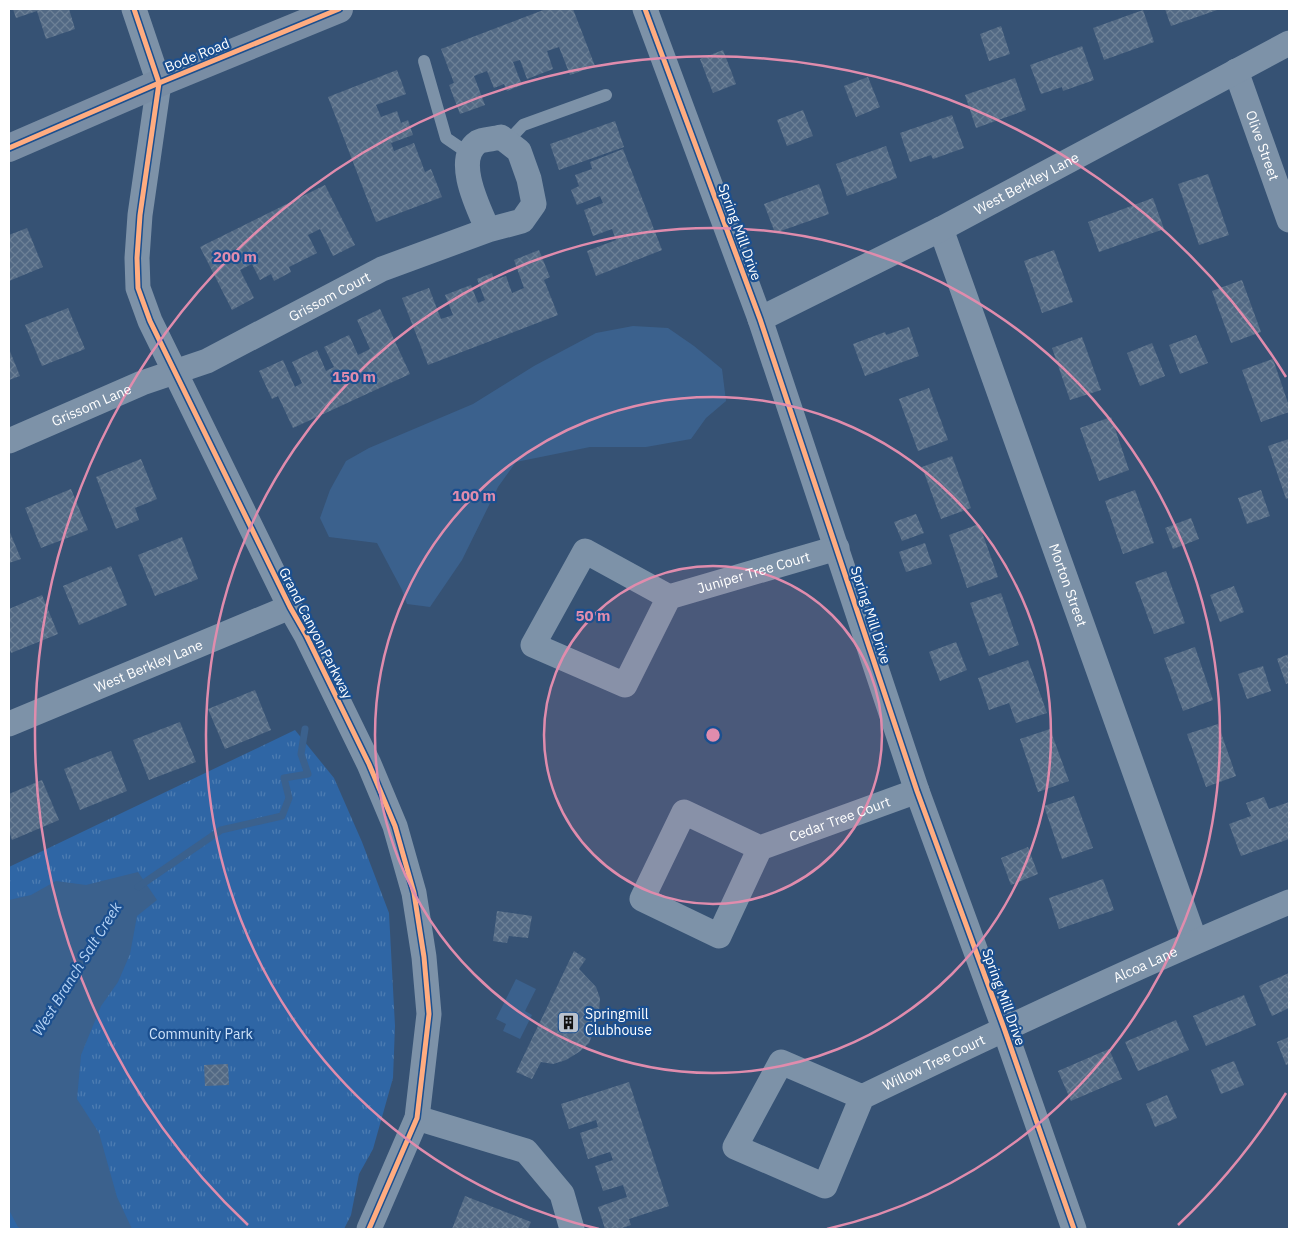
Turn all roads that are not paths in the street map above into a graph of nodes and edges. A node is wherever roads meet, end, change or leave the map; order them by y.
1 (134, 9) edge
2 (339, 9) edge
3 (645, 9) edge
4 (1289, 43) edge
5 (424, 61) dead end
6 (1236, 71) junction
7 (159, 83) junction
8 (606, 95) dead end
9 (507, 142) junction
10 (9, 148) edge
11 (468, 153) junction
12 (1289, 220) edge
13 (941, 229) junction
14 (488, 230) junction
15 (760, 319) junction
16 (175, 371) junction
17 (9, 441) edge
18 (837, 548) junction
19 (669, 597) junction
20 (290, 607) junction
21 (9, 724) edge
22 (918, 791) junction
23 (760, 848) junction
24 (1289, 902) edge
25 (1195, 941) junction
26 (1004, 1028) junction
27 (862, 1097) junction
28 (417, 1118) junction
29 (571, 1228) edge
30 (369, 1229) edge
31 (1074, 1229) edge

1 - 7 street
2 - 7 street, Bode Road
3 - 15 street, Spring Mill Drive
4 - 6 street, West Berkley Lane
5 - 11 lane
6 - 12 street, Olive Street
6 - 13 street, West Berkley Lane
7 - 10 street, Bode Road
7 - 16 street, Grand Canyon Parkway
8 - 9 lane
9 - 11 street
9 - 14 street, Grissom Court
11 - 14 street
13 - 15 street, West Berkley Lane
13 - 25 street, Morton Street
14 - 16 street, Grissom Court
15 - 18 street, Spring Mill Drive
16 - 17 street, Grissom Lane
16 - 20 street, Grand Canyon Parkway
18 - 19 street, Juniper Tree Court
18 - 22 street, Spring Mill Drive
19 - 19 street
20 - 21 street, West Berkley Lane
20 - 28 street, Grand Canyon Parkway
22 - 23 street, Cedar Tree Court
22 - 26 street, Spring Mill Drive
23 - 23 street
24 - 25 street, Alcoa Lane
25 - 26 street, Alcoa Lane
26 - 27 street, Willow Tree Court
26 - 31 street, Spring Mill Drive
27 - 27 street
28 - 29 street
28 - 30 street, Grand Canyon Parkway

